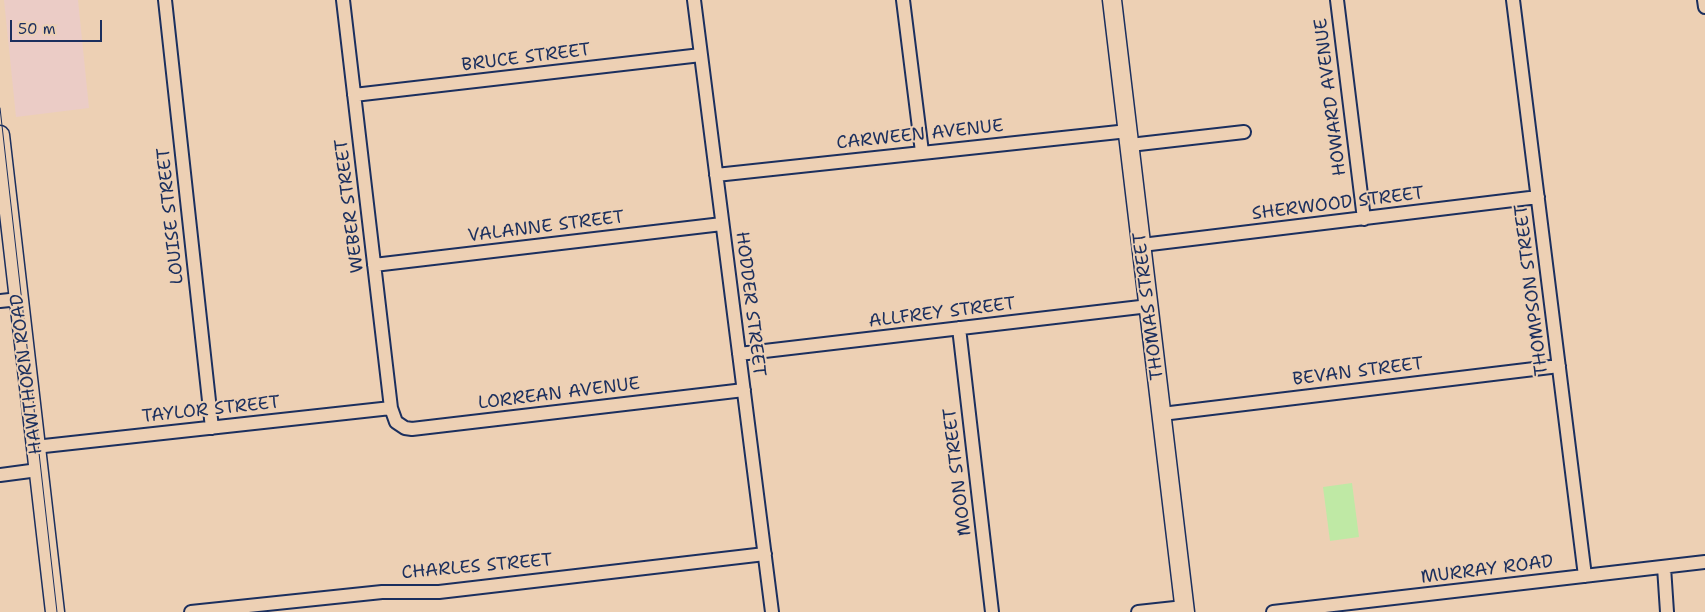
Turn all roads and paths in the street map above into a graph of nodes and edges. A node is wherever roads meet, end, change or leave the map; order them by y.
1 (165, 0) edge
2 (343, 0) edge
3 (694, 0) edge
4 (903, 0) edge
5 (1112, 0) edge
6 (1337, 0) edge
7 (1513, 0) edge
8 (1704, 0) edge
9 (1705, 7) edge
10 (701, 55) junction
11 (354, 95) junction
12 (1244, 132) dead end
13 (0, 135) edge
14 (1129, 138) junction
15 (922, 152) junction
16 (716, 175) junction
17 (1538, 198) junction
18 (1364, 219) junction
19 (722, 224) junction
20 (1142, 246) junction
21 (374, 265) junction
22 (18, 299) junction
23 (0, 301) edge
24 (1149, 306) junction
25 (958, 328) junction
26 (739, 354) junction
27 (1559, 366) junction
28 (744, 390) junction
29 (391, 408) junction
30 (1162, 414) junction
31 (212, 428) junction
32 (35, 446) junction
33 (38, 470) junction
34 (0, 475) edge
35 (765, 554) junction
36 (1705, 562) edge
37 (1661, 567) junction
38 (1584, 576) junction
39 (1666, 608) edge
40 (1185, 609) edge
41 (54, 612) edge
42 (192, 612) edge
43 (772, 612) edge
44 (992, 612) edge
45 (1138, 612) edge
46 (1273, 612) edge

1 - 31 street, LOUISE STREET
2 - 11 street, WEBER STREET
3 - 10 street, HODDER STREET
4 - 15 street
5 - 14 street, THOMAS STREET
6 - 18 street, HOWARD AVENUE
7 - 17 street, THOMPSON STREET
8 - 9 street
10 - 11 street, BRUCE STREET
10 - 16 street, HODDER STREET
11 - 21 street, WEBER STREET
12 - 14 street, CARWEEN AVENUE
13 - 22 street, HAWTHORN ROAD
14 - 15 street, CARWEEN AVENUE
14 - 20 street, THOMAS STREET
15 - 16 street, CARWEEN AVENUE
16 - 19 street, HODDER STREET
17 - 18 street, SHERWOOD STREET
17 - 27 street, THOMPSON STREET
18 - 20 street, SHERWOOD STREET
19 - 21 street, VALANNE STREET
19 - 26 street, HODDER STREET
20 - 24 street, THOMAS STREET
21 - 29 street, WEBER STREET
22 - 23 street
22 - 32 street, HAWTHORN ROAD
24 - 25 street, ALLFREY STREET
24 - 30 street, THOMAS STREET
25 - 26 street, ALLFREY STREET
25 - 44 street, MOON STREET
26 - 28 street, HODDER STREET
27 - 30 street, BEVAN STREET
27 - 38 street, THOMPSON STREET
28 - 29 street, LORREAN AVENUE
28 - 35 street, HODDER STREET
29 - 31 street, TAYLOR STREET
30 - 40 street, THOMAS STREET
31 - 32 street, TAYLOR STREET
32 - 33 street, HAWTHORN ROAD
33 - 34 street
33 - 41 street, HAWTHORN ROAD
35 - 42 street, CHARLES STREET
35 - 43 street, HODDER STREET
36 - 37 street, MURRAY ROAD
37 - 38 street, MURRAY ROAD
37 - 39 street
38 - 46 street, MURRAY ROAD
40 - 45 street

